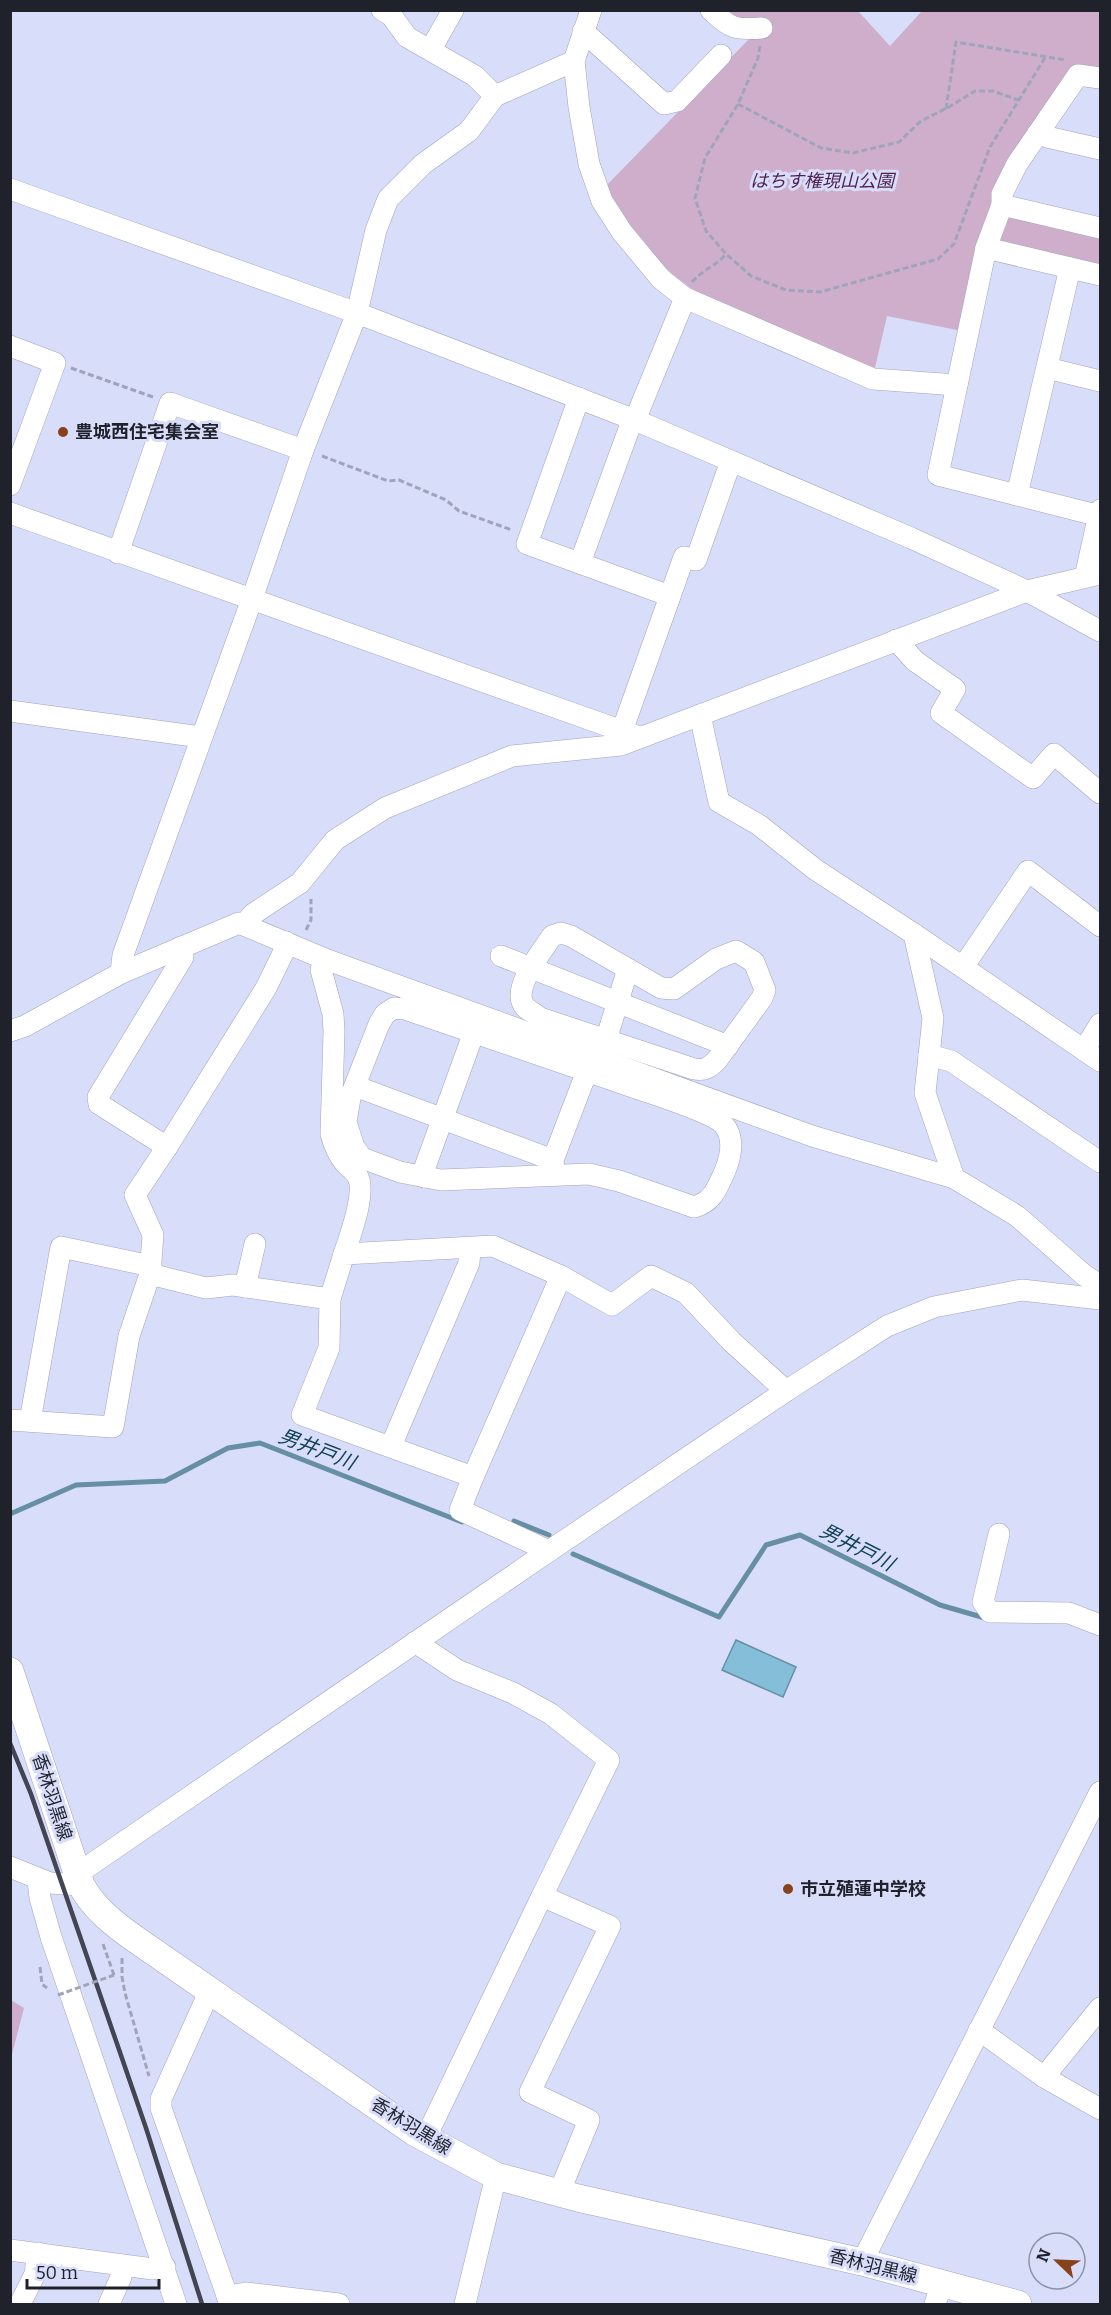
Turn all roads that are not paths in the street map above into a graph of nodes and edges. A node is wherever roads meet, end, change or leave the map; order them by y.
1 (382, 10) edge
2 (453, 10) edge
3 (591, 10) edge
4 (711, 10) edge
5 (762, 28) road end
6 (583, 31) junction
7 (431, 50) junction
8 (721, 55) dead end
9 (574, 61) junction
10 (1101, 78) edge
11 (495, 96) junction
12 (1038, 133) junction
13 (1101, 149) edge
14 (10, 189) edge
15 (1002, 205) junction
16 (1101, 228) edge
17 (986, 248) junction
18 (1070, 268) junction
19 (1101, 275) edge
20 (683, 296) junction
21 (357, 313) junction
22 (10, 346) edge
23 (1047, 368) junction
24 (1101, 381) edge
25 (957, 385) junction
26 (579, 398) junction
27 (635, 420) junction
28 (303, 450) junction
29 (731, 461) junction
30 (10, 485) edge
31 (1017, 495) junction
32 (10, 513) edge
33 (1100, 514) edge
34 (118, 553) junction
35 (580, 563) junction
36 (1093, 576) edge
37 (1027, 591) junction
38 (670, 596) junction
39 (252, 599) junction
40 (1101, 631) edge
41 (896, 640) junction
42 (10, 711) edge
43 (700, 715) junction
44 (631, 734) junction
45 (201, 736) junction
46 (1101, 792) edge
47 (244, 925) junction
48 (1101, 926) edge
49 (914, 934) junction
50 (295, 939) junction
51 (181, 947) junction
52 (501, 956) dead end
53 (325, 959) junction
54 (963, 967) junction
55 (531, 969) junction
56 (628, 969) junction
57 (121, 973) junction
58 (617, 1002) junction
59 (1101, 1024) edge
60 (10, 1031) edge
61 (474, 1032) junction
62 (606, 1040) junction
63 (728, 1046) junction
64 (929, 1055) junction
65 (1092, 1056) edge
66 (586, 1071) junction
67 (356, 1086) junction
68 (443, 1119) junction
69 (167, 1147) junction
70 (1101, 1162) edge
71 (554, 1167) junction
72 (424, 1177) junction
73 (954, 1178) junction
74 (255, 1244) dead end
75 (470, 1248) junction
76 (344, 1254) junction
77 (151, 1270) junction
78 (561, 1276) junction
79 (1101, 1285) edge
80 (245, 1287) junction
81 (330, 1299) junction
82 (1101, 1299) edge
83 (786, 1391) junction
84 (20, 1420) edge
85 (391, 1446) junction
86 (473, 1477) junction
87 (999, 1534) dead end
88 (549, 1551) junction
89 (1101, 1624) edge
90 (415, 1642) junction
91 (10, 1671) edge
92 (1101, 1792) edge
93 (10, 1867) edge
94 (38, 1880) junction
95 (79, 1880) junction
96 (542, 1896) junction
97 (210, 1990) junction
98 (1101, 2008) edge
99 (979, 2030) junction
100 (1044, 2077) junction
101 (1101, 2109) edge
102 (426, 2137) junction
103 (496, 2176) junction
104 (559, 2193) junction
105 (10, 2250) edge
106 (38, 2253) junction
107 (862, 2262) junction
108 (121, 2265) junction
109 (165, 2267) junction
110 (939, 2294) edge
111 (228, 2300) edge
112 (20, 2304) edge
113 (109, 2304) edge
114 (177, 2304) edge
115 (339, 2304) edge
116 (465, 2304) edge
117 (1018, 2304) edge

1 - 7 street
2 - 7 street
3 - 6 street
4 - 5 street
6 - 8 street
6 - 9 street
7 - 11 street
9 - 11 street
9 - 20 street
10 - 12 street
11 - 21 street
12 - 13 street
12 - 15 street
14 - 21 street
15 - 16 street
15 - 17 street
17 - 18 street
17 - 25 street
18 - 19 street
18 - 23 street
20 - 25 street
20 - 27 street
21 - 26 street
21 - 28 street
22 - 30 street
23 - 24 street
23 - 31 street
25 - 31 street
26 - 27 street
26 - 35 street
27 - 29 street
27 - 35 street
28 - 34 street
28 - 39 street
29 - 37 street
29 - 38 street
31 - 33 street
32 - 34 street
33 - 36 street
34 - 39 street
35 - 38 street
36 - 37 street
37 - 40 street
37 - 41 street
38 - 44 street
39 - 44 street
39 - 45 street
41 - 43 street
41 - 46 street
42 - 45 street
43 - 44 street
43 - 49 street
44 - 47 street
45 - 57 street
47 - 50 street
47 - 51 street
48 - 54 street
49 - 54 street
49 - 64 street
50 - 53 street
50 - 69 street
51 - 57 street
51 - 69 street
52 - 55 street
53 - 73 street
53 - 76 street
54 - 65 street
55 - 56 street
55 - 58 street
55 - 62 street
56 - 58 street
56 - 63 street
57 - 60 street
58 - 62 street
58 - 63 street
59 - 65 street
61 - 66 street
61 - 67 street
61 - 68 street
62 - 63 street
64 - 70 street
64 - 73 street
66 - 71 street
66 - 71 street
67 - 68 street
67 - 72 street
68 - 71 street
68 - 72 street
69 - 77 street
71 - 72 street
73 - 79 street
74 - 80 street
75 - 76 street
75 - 78 street
75 - 85 street
76 - 81 street
77 - 80 street
77 - 84 street
77 - 84 street
78 - 83 street
78 - 86 street
80 - 81 street
81 - 85 street
82 - 83 street
83 - 88 street
85 - 86 street
86 - 88 street
87 - 89 street
88 - 90 street
90 - 95 street
90 - 96 street
91 - 95 main road, 香林羽黒線
92 - 99 street
93 - 94 street
94 - 95 street
94 - 109 street
95 - 97 main road, 香林羽黒線
96 - 102 street
96 - 104 street
97 - 102 main road, 香林羽黒線
97 - 111 street
98 - 100 street
99 - 100 street
99 - 107 street
100 - 101 street
102 - 103 main road, 香林羽黒線
103 - 104 main road, 香林羽黒線
103 - 116 street
104 - 107 main road, 香林羽黒線
105 - 106 street
106 - 108 street
106 - 112 street
107 - 110 main road, 香林羽黒線
108 - 109 street
108 - 113 street
109 - 114 street
110 - 117 main road, 香林羽黒線
111 - 115 street

